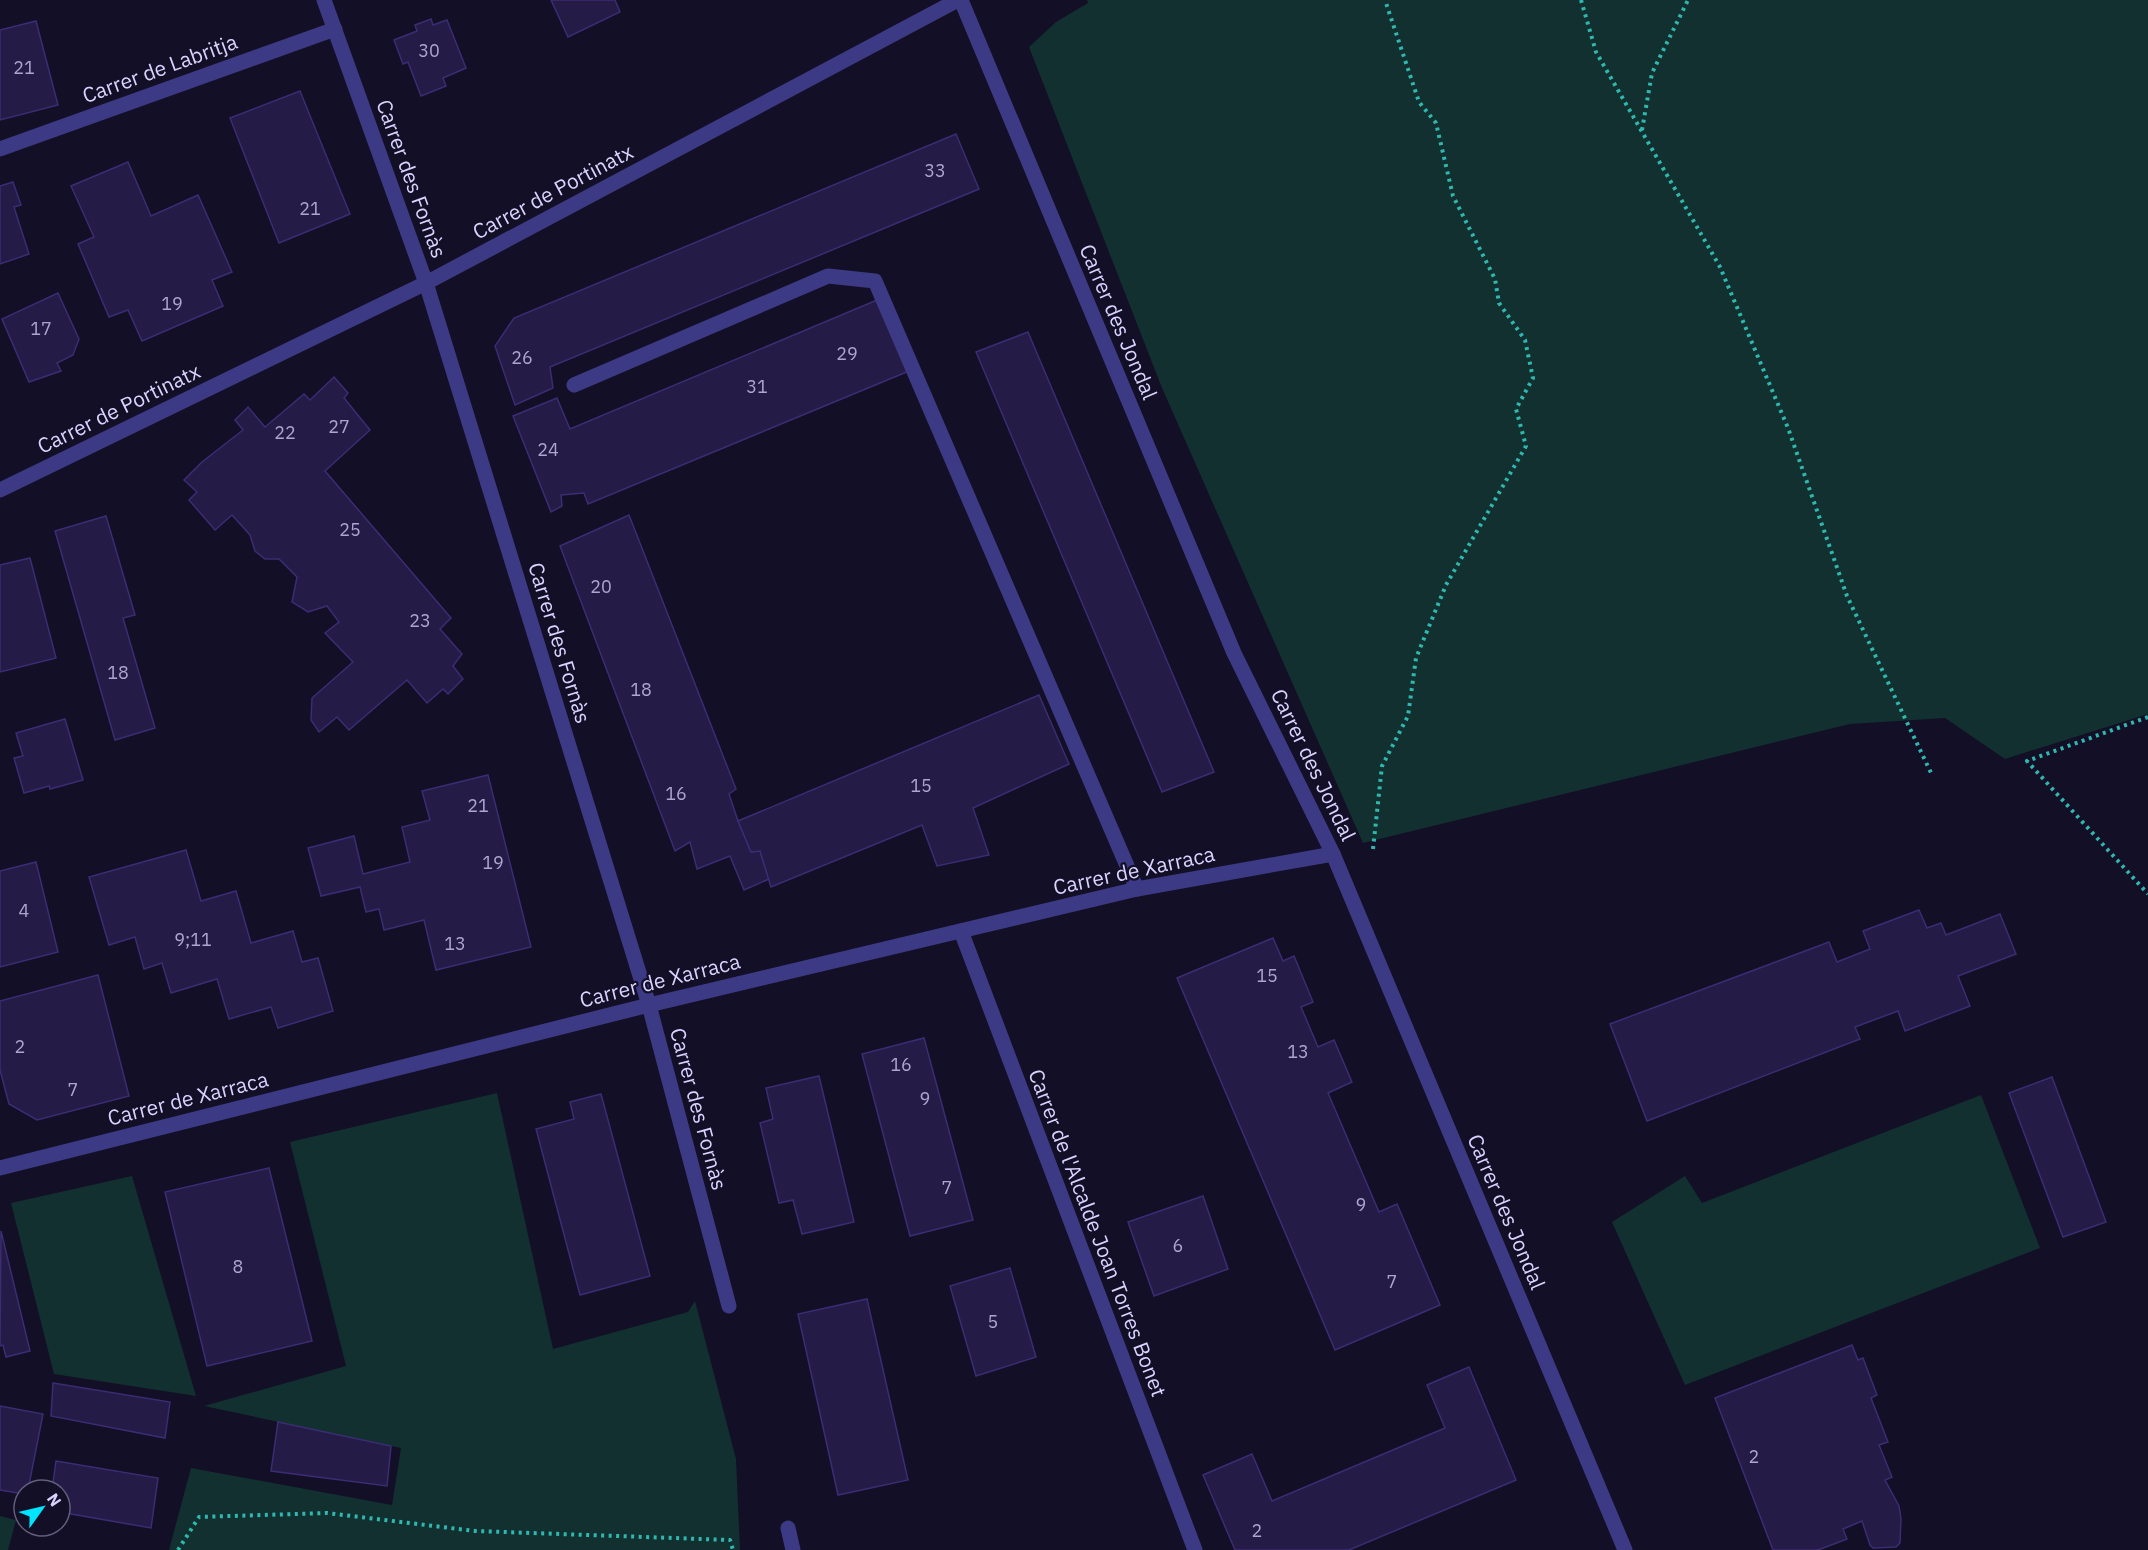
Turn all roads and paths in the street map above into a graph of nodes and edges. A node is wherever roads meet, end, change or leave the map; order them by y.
1 (324, 0) edge
2 (959, 0) edge
3 (1385, 0) edge
4 (1581, 0) edge
5 (1688, 0) edge
6 (334, 29) junction
7 (1642, 130) junction
8 (0, 149) edge
9 (426, 284) junction
10 (574, 385) dead end
11 (0, 490) edge
12 (2148, 717) edge
13 (1932, 775) dead end
14 (1373, 849) dead end
15 (1334, 854) junction
16 (1137, 889) junction
17 (2148, 894) edge
18 (960, 931) junction
19 (649, 1005) junction
20 (0, 1168) edge
21 (729, 1306) dead end
22 (788, 1528) dead end
23 (178, 1550) edge
24 (734, 1550) edge
25 (794, 1550) edge
26 (1195, 1550) edge
27 (1625, 1550) edge

1 - 6 street, Carrer des Fornàs
2 - 9 street, Carrer de Portinatx
2 - 15 street, Carrer des Jondal
3 - 14 path
4 - 7 path
5 - 7 path
6 - 8 street, Carrer de Labritja
6 - 9 street, Carrer des Fornàs
7 - 13 path
9 - 11 street, Carrer de Portinatx
9 - 19 street, Carrer des Fornàs
10 - 16 street
12 - 17 path
15 - 16 street, Carrer de Xarraca
15 - 27 street, Carrer des Jondal
16 - 18 street, Carrer de Xarraca
18 - 19 street, Carrer de Xarraca
18 - 26 street, Carrer de l'Alcalde Joan Torres Bonet
19 - 20 street, Carrer de Xarraca
19 - 21 street, Carrer des Fornàs
22 - 25 street
23 - 24 path

